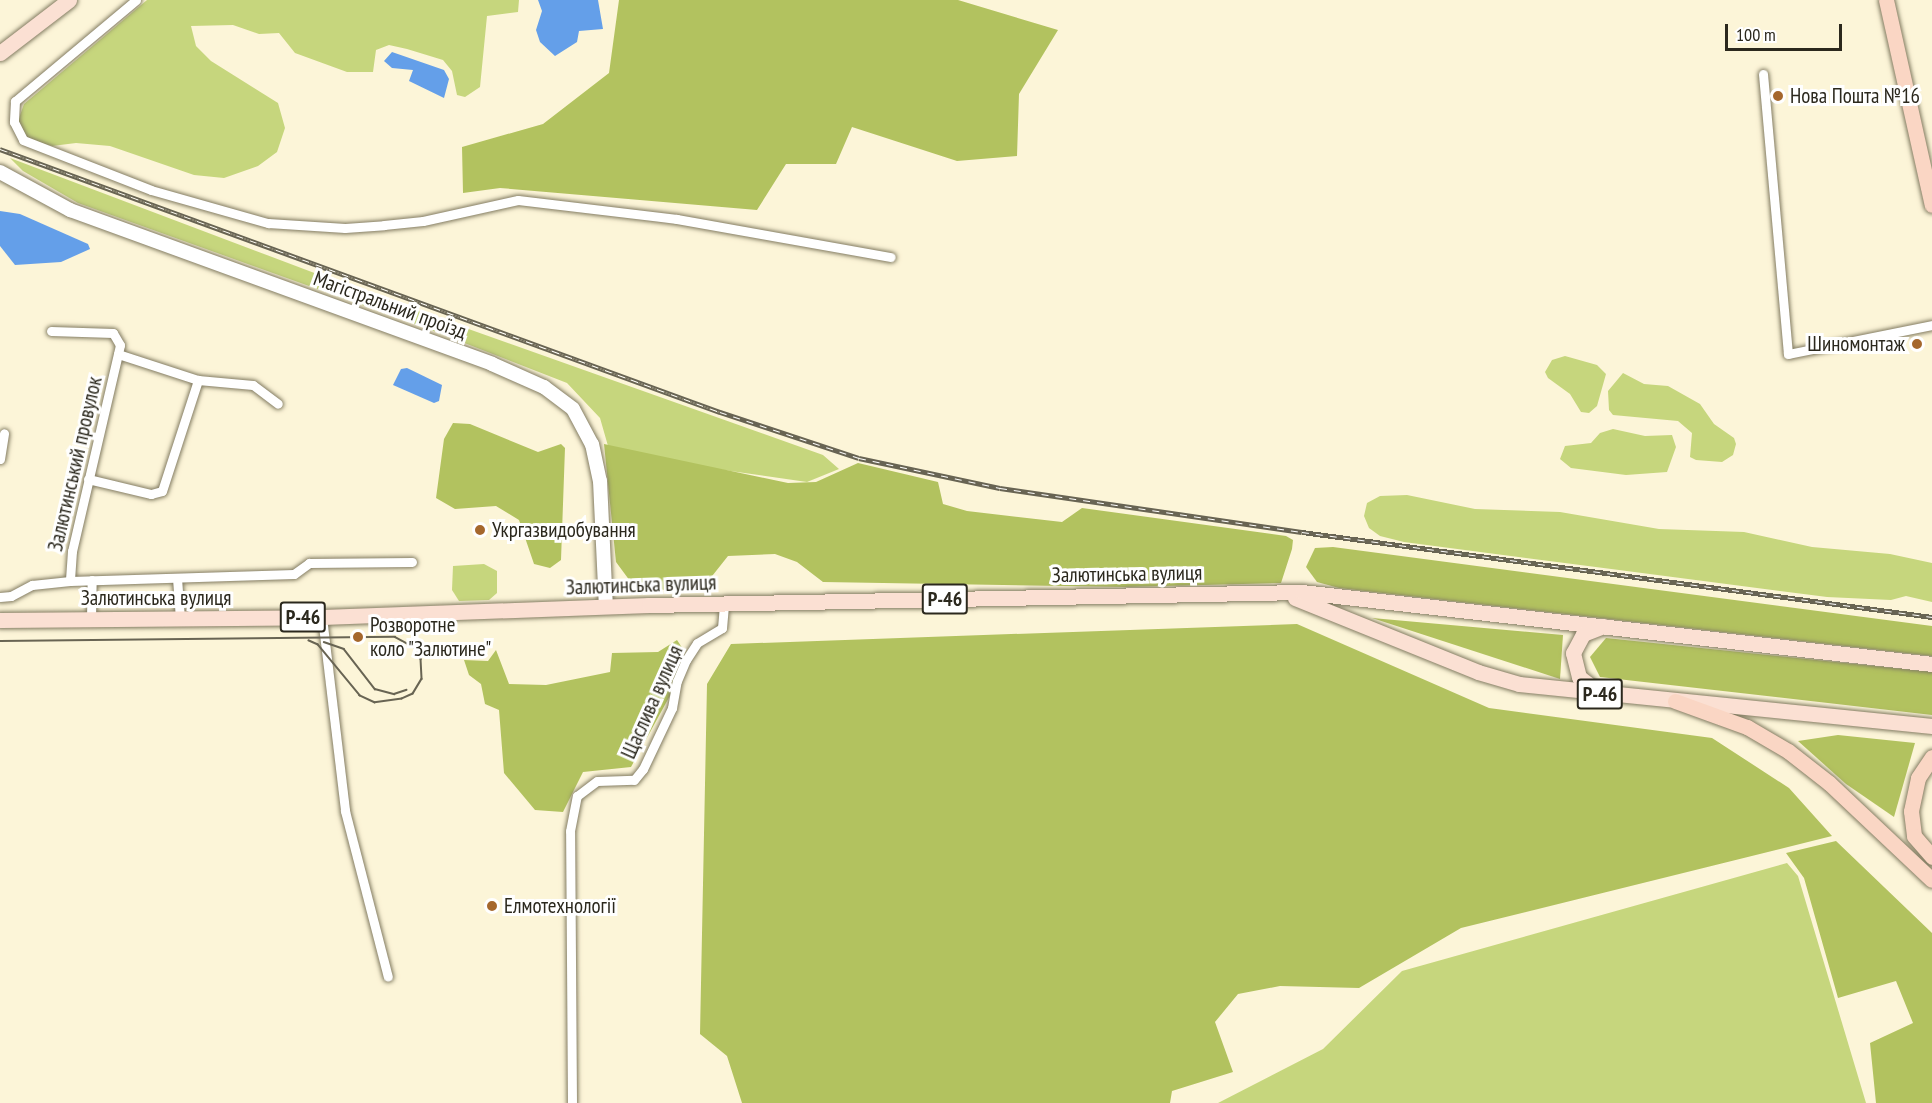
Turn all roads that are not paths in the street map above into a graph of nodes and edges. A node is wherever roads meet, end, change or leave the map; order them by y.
1 (69, 0) edge
2 (136, 0) edge
3 (1886, 0) edge
4 (0, 53) edge
5 (1763, 74) dead end
6 (0, 172) edge
7 (1932, 205) edge
8 (891, 257) dead end
9 (1932, 325) edge
10 (51, 332) dead end
11 (118, 354) junction
12 (198, 380) junction
13 (278, 404) dead end
14 (4, 433) dead end
15 (0, 459) edge
16 (88, 479) junction
17 (412, 562) dead end
18 (177, 578) junction
19 (92, 580) junction
20 (70, 581) junction
21 (1284, 594) junction
22 (0, 597) edge
23 (724, 604) junction
24 (606, 607) junction
25 (322, 617) junction
26 (91, 619) junction
27 (180, 619) junction
28 (0, 620) edge
29 (1610, 625) junction
30 (1932, 664) edge
31 (1605, 695) junction
32 (1675, 700) junction
33 (1932, 726) edge
34 (1932, 757) edge
35 (1932, 857) edge
36 (1932, 880) edge
37 (388, 977) dead end
38 (572, 1103) edge

1 - 4 main road
2 - 8 street
3 - 7 highway
5 - 9 street
6 - 24 main road, Магістральний проїзд
10 - 11 street
11 - 12 street
11 - 16 street, Залютинський провулок
12 - 13 street
12 - 16 street
14 - 15 street
16 - 20 street, Залютинський провулок
17 - 18 street
18 - 19 street
18 - 27 street
19 - 20 street
19 - 26 street
20 - 22 street
21 - 23 main road, Залютинська вулиця / Р-46
21 - 29 main road, Р-46
21 - 31 main road, Р-46
23 - 24 main road, Залютинська вулиця / Р-46
23 - 38 street, Щаслива вулиця
24 - 25 main road, Залютинська вулиця / Р-46
25 - 27 main road, Залютинська вулиця / Р-46
25 - 37 street
26 - 27 main road, Залютинська вулиця / Р-46
26 - 28 main road, Залютинська вулиця / Р-46
29 - 30 main road, Р-46
29 - 31 main road
31 - 32 main road, Р-46
32 - 33 main road, Р-46
32 - 36 highway
34 - 35 highway

